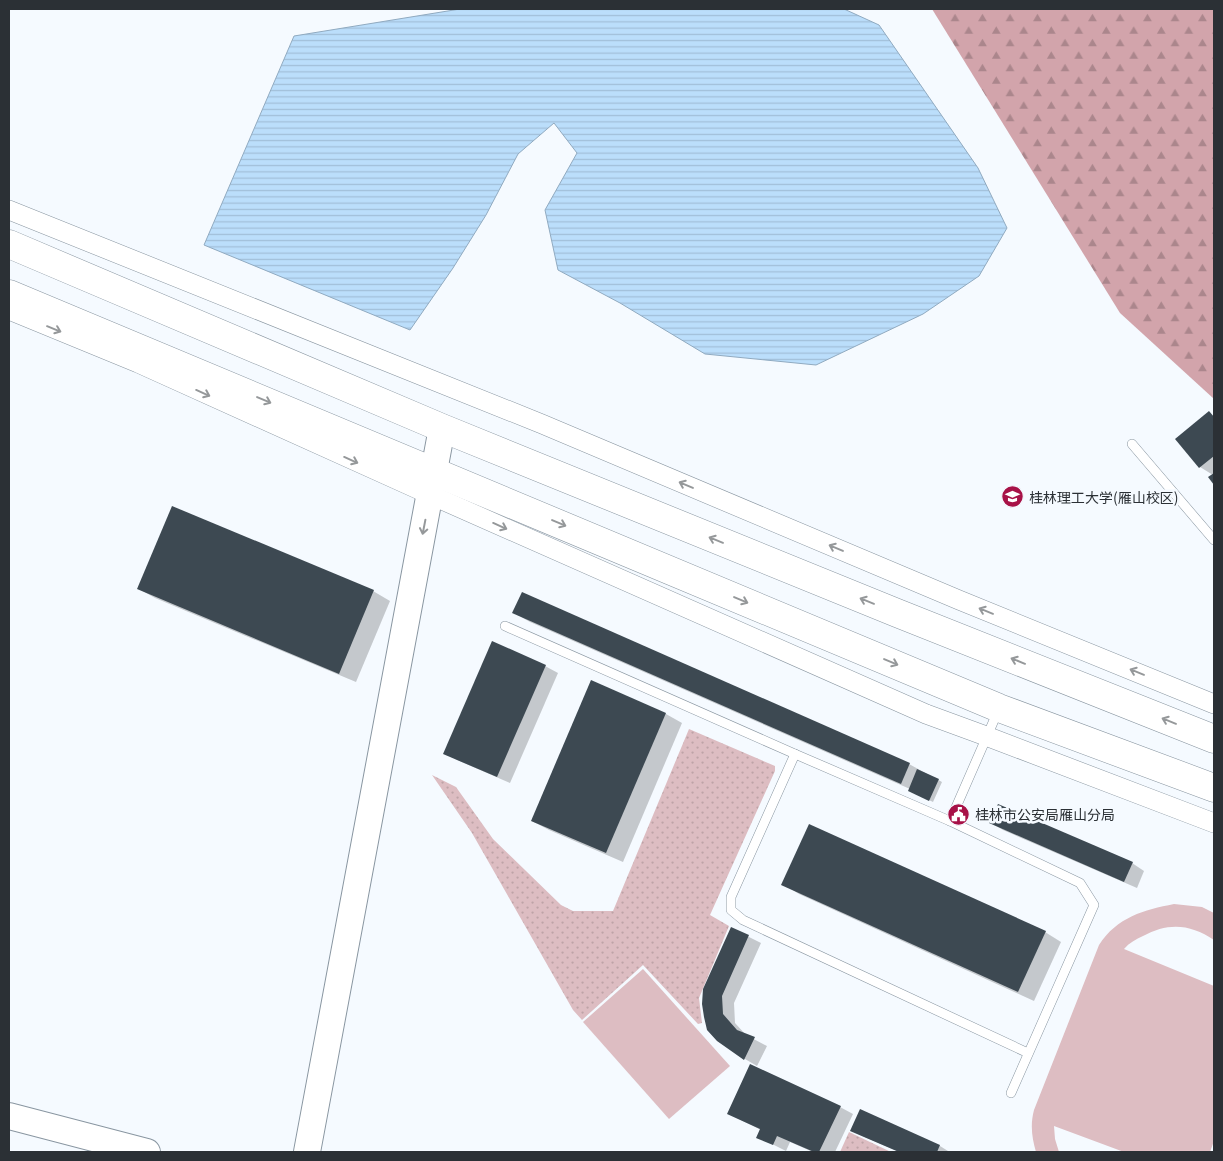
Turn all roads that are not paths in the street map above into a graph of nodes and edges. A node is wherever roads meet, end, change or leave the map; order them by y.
1 (9, 210) edge
2 (9, 244) edge
3 (9, 294) edge
4 (9, 310) edge
5 (450, 431) junction
6 (1132, 444) dead end
7 (440, 487) junction
8 (1214, 540) edge
9 (505, 626) dead end
10 (1214, 704) edge
11 (999, 708) junction
12 (986, 736) junction
13 (1214, 738) edge
14 (796, 754) junction
15 (1214, 788) edge
16 (950, 821) junction
17 (1214, 823) edge
18 (1028, 1053) junction
19 (1011, 1093) dead end
20 (9, 1116) edge
21 (147, 1152) edge
22 (307, 1152) edge
23 (322, 1152) edge

10 -> 1 street
2 - 5 main road
3 -> 7 main road
4 -> 7 street
5 - 7 street
13 -> 5 main road
6 - 8 lane
7 -> 11 main road
7 -> 12 street
7 -> 22 street
7 - 23 street
9 - 14 lane
11 - 12 lane
11 - 15 main road
12 - 16 lane
12 - 17 street
14 - 16 lane
14 - 18 lane
16 - 18 lane
18 - 19 lane
20 - 21 street

